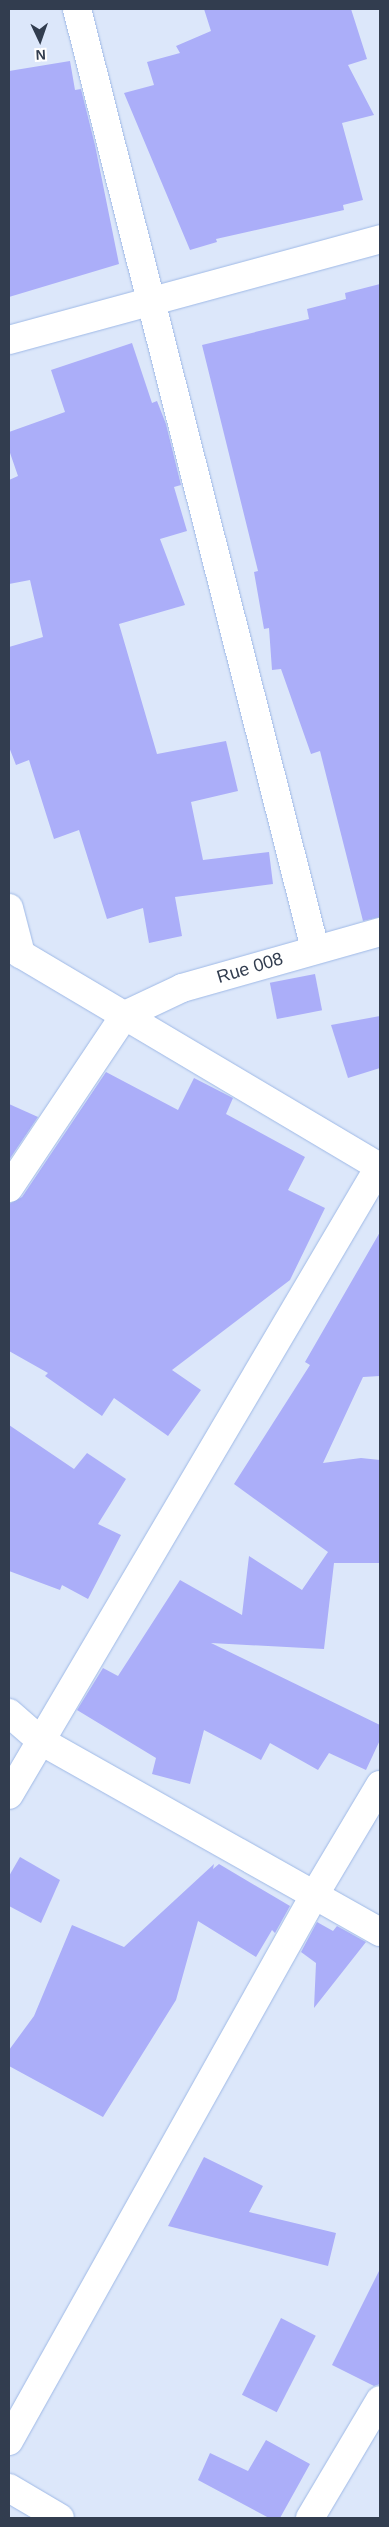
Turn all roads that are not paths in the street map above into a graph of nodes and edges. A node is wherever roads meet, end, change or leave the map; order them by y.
1 (77, 9) edge
2 (380, 239) edge
3 (150, 300) junction
4 (9, 340) edge
5 (9, 908) edge
6 (380, 932) edge
7 (316, 949) junction
8 (15, 950) edge
9 (125, 1015) junction
10 (380, 1167) edge
11 (9, 1188) edge
12 (9, 1713) edge
13 (41, 1741) junction
14 (380, 1785) edge
15 (9, 1795) edge
16 (315, 1894) junction
17 (380, 1932) edge
18 (380, 2400) edge
19 (9, 2441) edge
20 (9, 2488) edge
21 (60, 2518) edge
22 (310, 2518) edge

1 - 3 street
2 - 3 street
3 - 4 street
3 - 7 street
5 - 8 street
6 - 7 street, Rue 008
7 - 9 street, Rue 008
8 - 9 street
9 - 10 street
9 - 11 street
10 - 13 street
12 - 13 street
13 - 15 street
13 - 16 street
14 - 16 street
16 - 17 street
16 - 19 street
18 - 22 street
20 - 21 street

